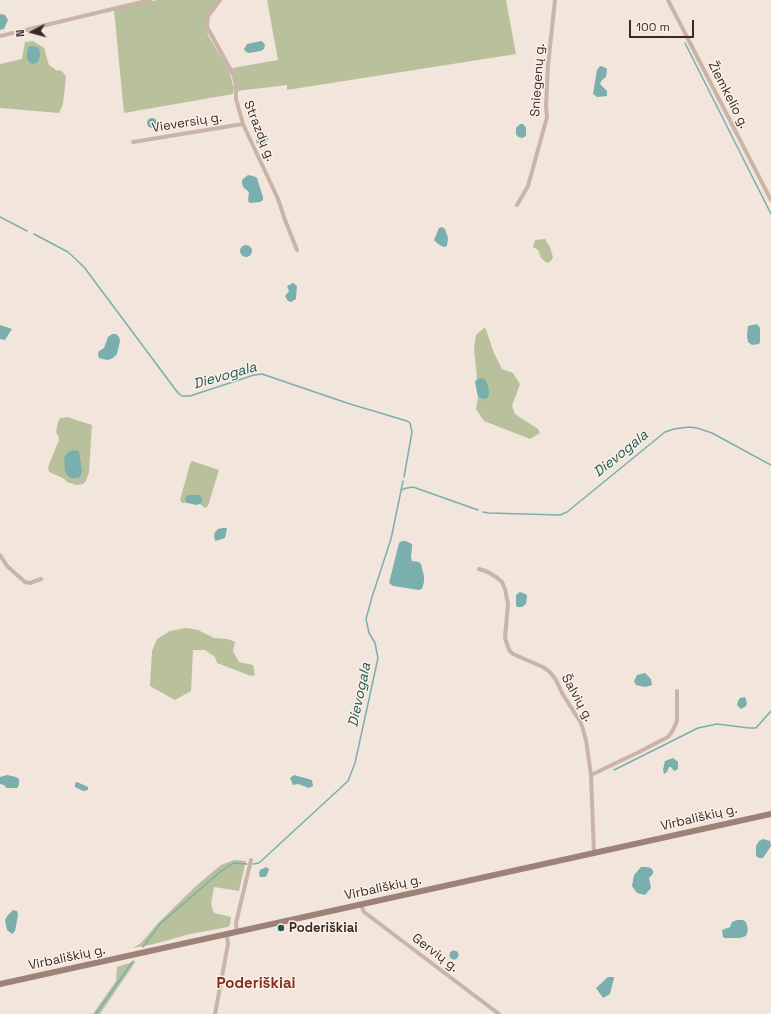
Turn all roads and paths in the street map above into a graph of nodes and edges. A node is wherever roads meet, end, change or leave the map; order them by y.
1 (150, 0) edge
2 (220, 0) edge
3 (555, 0) edge
4 (668, 0) edge
5 (0, 36) edge
6 (243, 124) junction
7 (133, 142) dead end
8 (771, 200) edge
9 (517, 205) dead end
10 (297, 250) dead end
11 (0, 555) edge
12 (479, 569) dead end
13 (41, 579) dead end
14 (677, 691) dead end
15 (591, 775) junction
16 (771, 814) edge
17 (594, 853) junction
18 (251, 860) dead end
19 (361, 904) junction
20 (237, 932) junction
21 (227, 934) junction
22 (0, 984) edge
23 (215, 1014) edge
24 (500, 1014) edge

1 - 5 street
2 - 6 street, Strazdų g.
3 - 9 street, Sniegenų g.
4 - 8 street, Žiemkelio g.
6 - 7 street, Vieversių g.
6 - 10 street, Strazdų g.
11 - 13 street
12 - 15 street, Šalvių g.
14 - 15 street
15 - 17 street, Šalvių g.
16 - 17 main road, Virbališkių g.
17 - 19 main road, Virbališkių g.
18 - 20 street
19 - 20 main road, Virbališkių g.
19 - 24 street, Gervių g.
20 - 21 main road, Virbališkių g.
21 - 22 main road, Virbališkių g.
21 - 23 street

